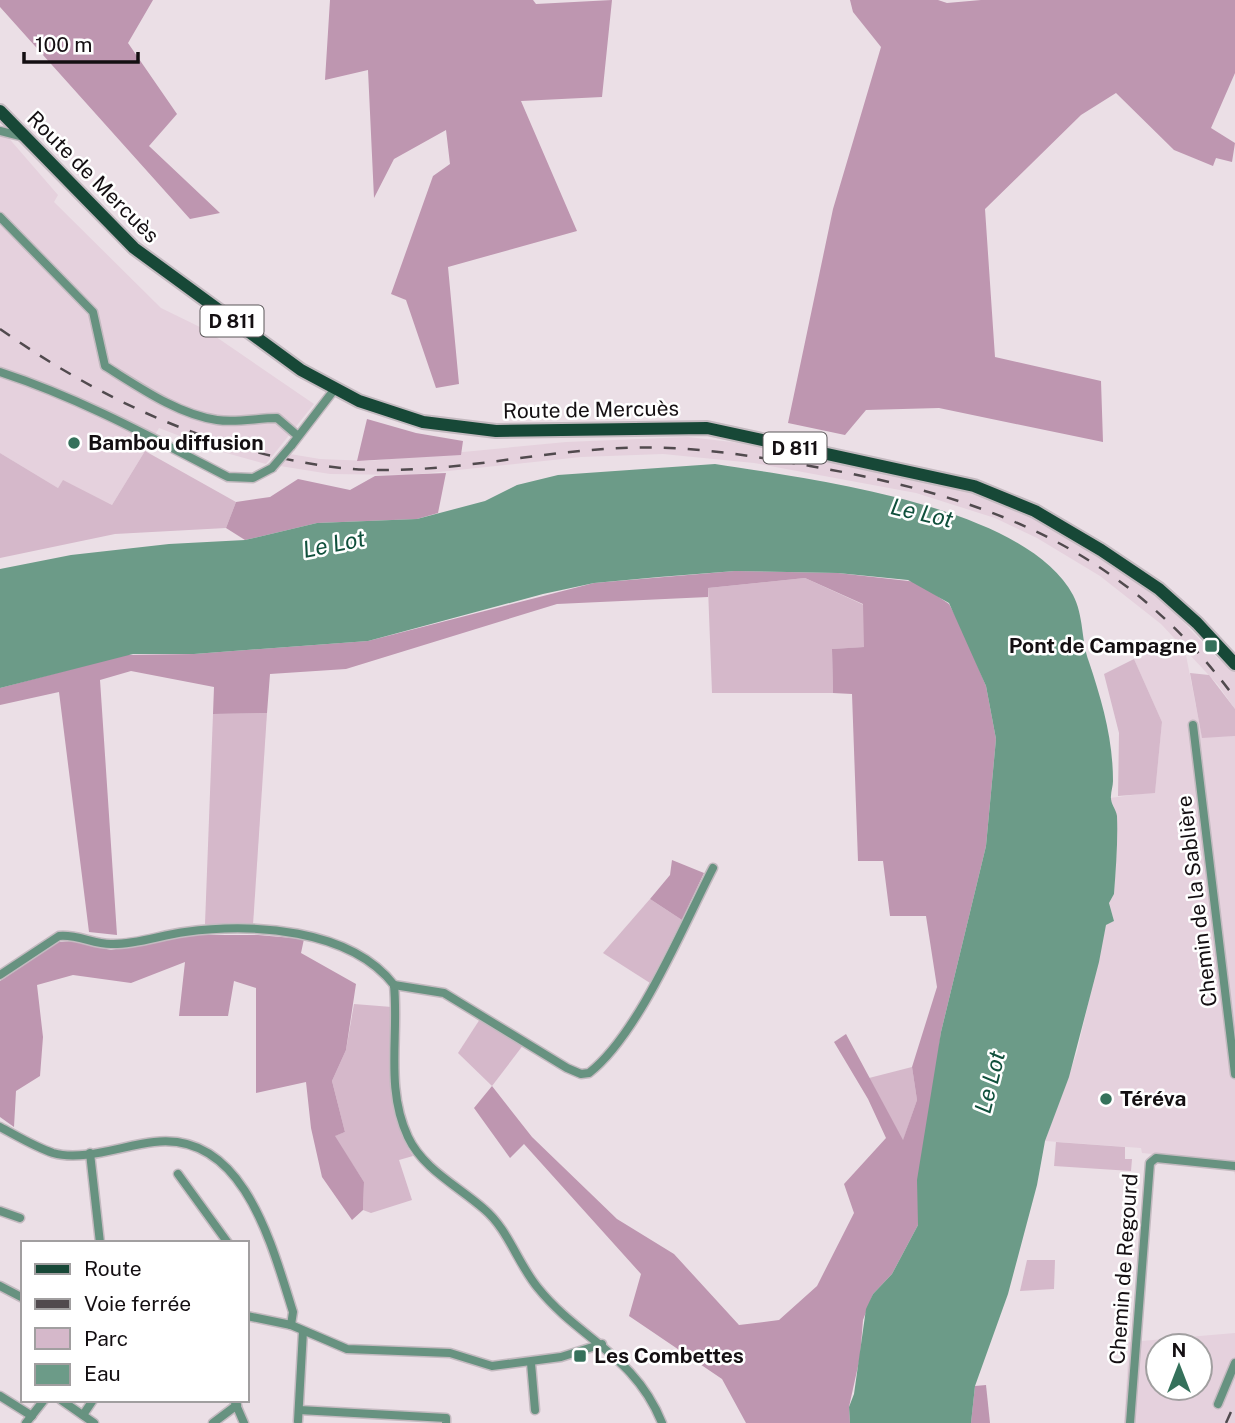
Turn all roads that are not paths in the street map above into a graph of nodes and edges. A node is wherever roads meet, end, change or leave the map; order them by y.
1 (0, 111) edge
2 (0, 131) edge
3 (24, 137) junction
4 (0, 217) edge
5 (0, 372) edge
6 (334, 390) junction
7 (298, 436) junction
8 (1233, 658) edge
9 (1193, 725) dead end
10 (713, 868) dead end
11 (0, 975) edge
12 (394, 985) junction
13 (1235, 1074) edge
14 (0, 1127) edge
15 (90, 1153) junction
16 (1235, 1166) edge
17 (178, 1174) dead end
18 (0, 1210) edge
19 (20, 1218) dead end
20 (100, 1241) edge
21 (227, 1241) edge
22 (0, 1286) edge
23 (21, 1297) edge
24 (248, 1316) edge
25 (291, 1325) junction
26 (303, 1331) junction
27 (602, 1344) junction
28 (531, 1363) junction
29 (1235, 1363) edge
30 (0, 1396) edge
31 (42, 1402) edge
32 (64, 1402) edge
33 (92, 1402) edge
34 (236, 1403) edge
35 (1218, 1404) dead end
36 (536, 1409) dead end
37 (299, 1410) junction
38 (83, 1415) junction
39 (29, 1419) edge
40 (298, 1421) dead end
41 (94, 1423) edge
42 (213, 1423) edge
43 (244, 1423) edge
44 (446, 1423) edge
45 (662, 1423) edge
46 (1130, 1423) edge

1 - 3 main road, Route de Mercuès / D 811
2 - 3 street
3 - 6 main road, Route de Mercuès / D 811
4 - 7 street
5 - 7 street, bridge
6 - 7 street
6 - 8 main road, Route de Mercuès / D 811
9 - 13 street, Chemin de la Sablière
10 - 12 street
11 - 12 street
12 - 27 street
14 - 15 street
15 - 20 street
15 - 25 street
16 - 46 street, Chemin de Regourd
17 - 21 street
18 - 19 street
22 - 23 street
24 - 25 street
25 - 26 street
26 - 28 street
26 - 37 street
27 - 28 street
27 - 45 street
28 - 36 street
29 - 35 street
30 - 39 street
31 - 39 street
32 - 38 street
33 - 38 street
34 - 42 street
34 - 43 street
37 - 40 street
37 - 44 street
38 - 41 street

